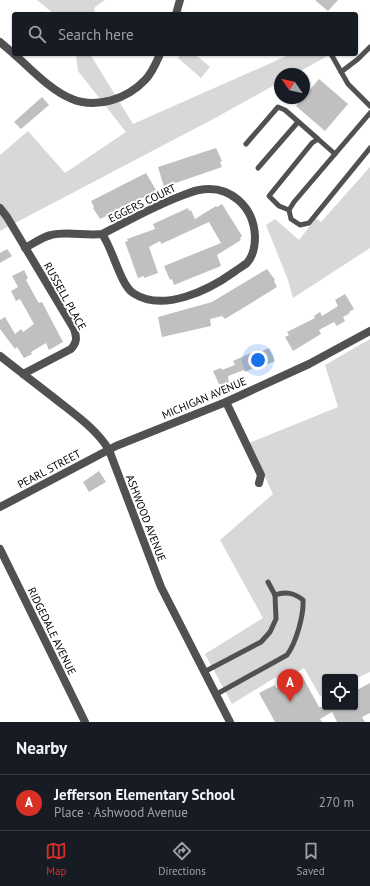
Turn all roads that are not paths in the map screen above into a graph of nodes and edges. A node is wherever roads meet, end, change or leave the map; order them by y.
1 (180, 1) edge
2 (177, 12) edge
3 (0, 42) edge
4 (370, 48) edge
5 (12, 52) edge
6 (16, 56) edge
7 (159, 56) edge
8 (332, 56) edge
9 (341, 72) junction
10 (370, 106) edge
11 (370, 113) edge
12 (298, 122) junction
13 (318, 139) junction
14 (246, 144) dead end
15 (370, 148) edge
16 (335, 154) junction
17 (258, 168) dead end
18 (0, 208) edge
19 (289, 210) junction
20 (102, 234) junction
21 (25, 248) junction
22 (370, 331) edge
23 (0, 356) edge
24 (23, 374) junction
25 (226, 402) junction
26 (109, 450) junction
27 (259, 483) dead end
28 (0, 507) edge
29 (0, 549) edge
30 (268, 582) dead end
31 (275, 595) junction
32 (204, 672) junction
33 (215, 695) junction
34 (85, 722) edge
35 (230, 722) edge

1 - 2 street
3 - 5 street
4 - 9 lane
6 - 7 street
8 - 9 lane
9 - 10 lane
11 - 16 lane
12 - 13 lane
12 - 14 lane
12 - 17 lane
13 - 16 lane
13 - 19 lane
15 - 19 lane
16 - 19 lane
18 - 21 street, RUSSELL PLACE
20 - 20 street, EGGERS COURT
20 - 21 street, EGGERS COURT
21 - 24 street, RUSSELL PLACE
22 - 25 street, MICHIGAN AVENUE
23 - 24 street, ASHWOOD AVENUE
24 - 26 street, ASHWOOD AVENUE
25 - 26 street, MICHIGAN AVENUE
25 - 27 street
26 - 28 street, PEARL STREET
26 - 32 street, ASHWOOD AVENUE
29 - 34 street, RIDGEDALE AVENUE
30 - 31 lane
31 - 32 lane
31 - 33 lane
32 - 33 street, ASHWOOD AVENUE
33 - 35 street, ASHWOOD AVENUE

